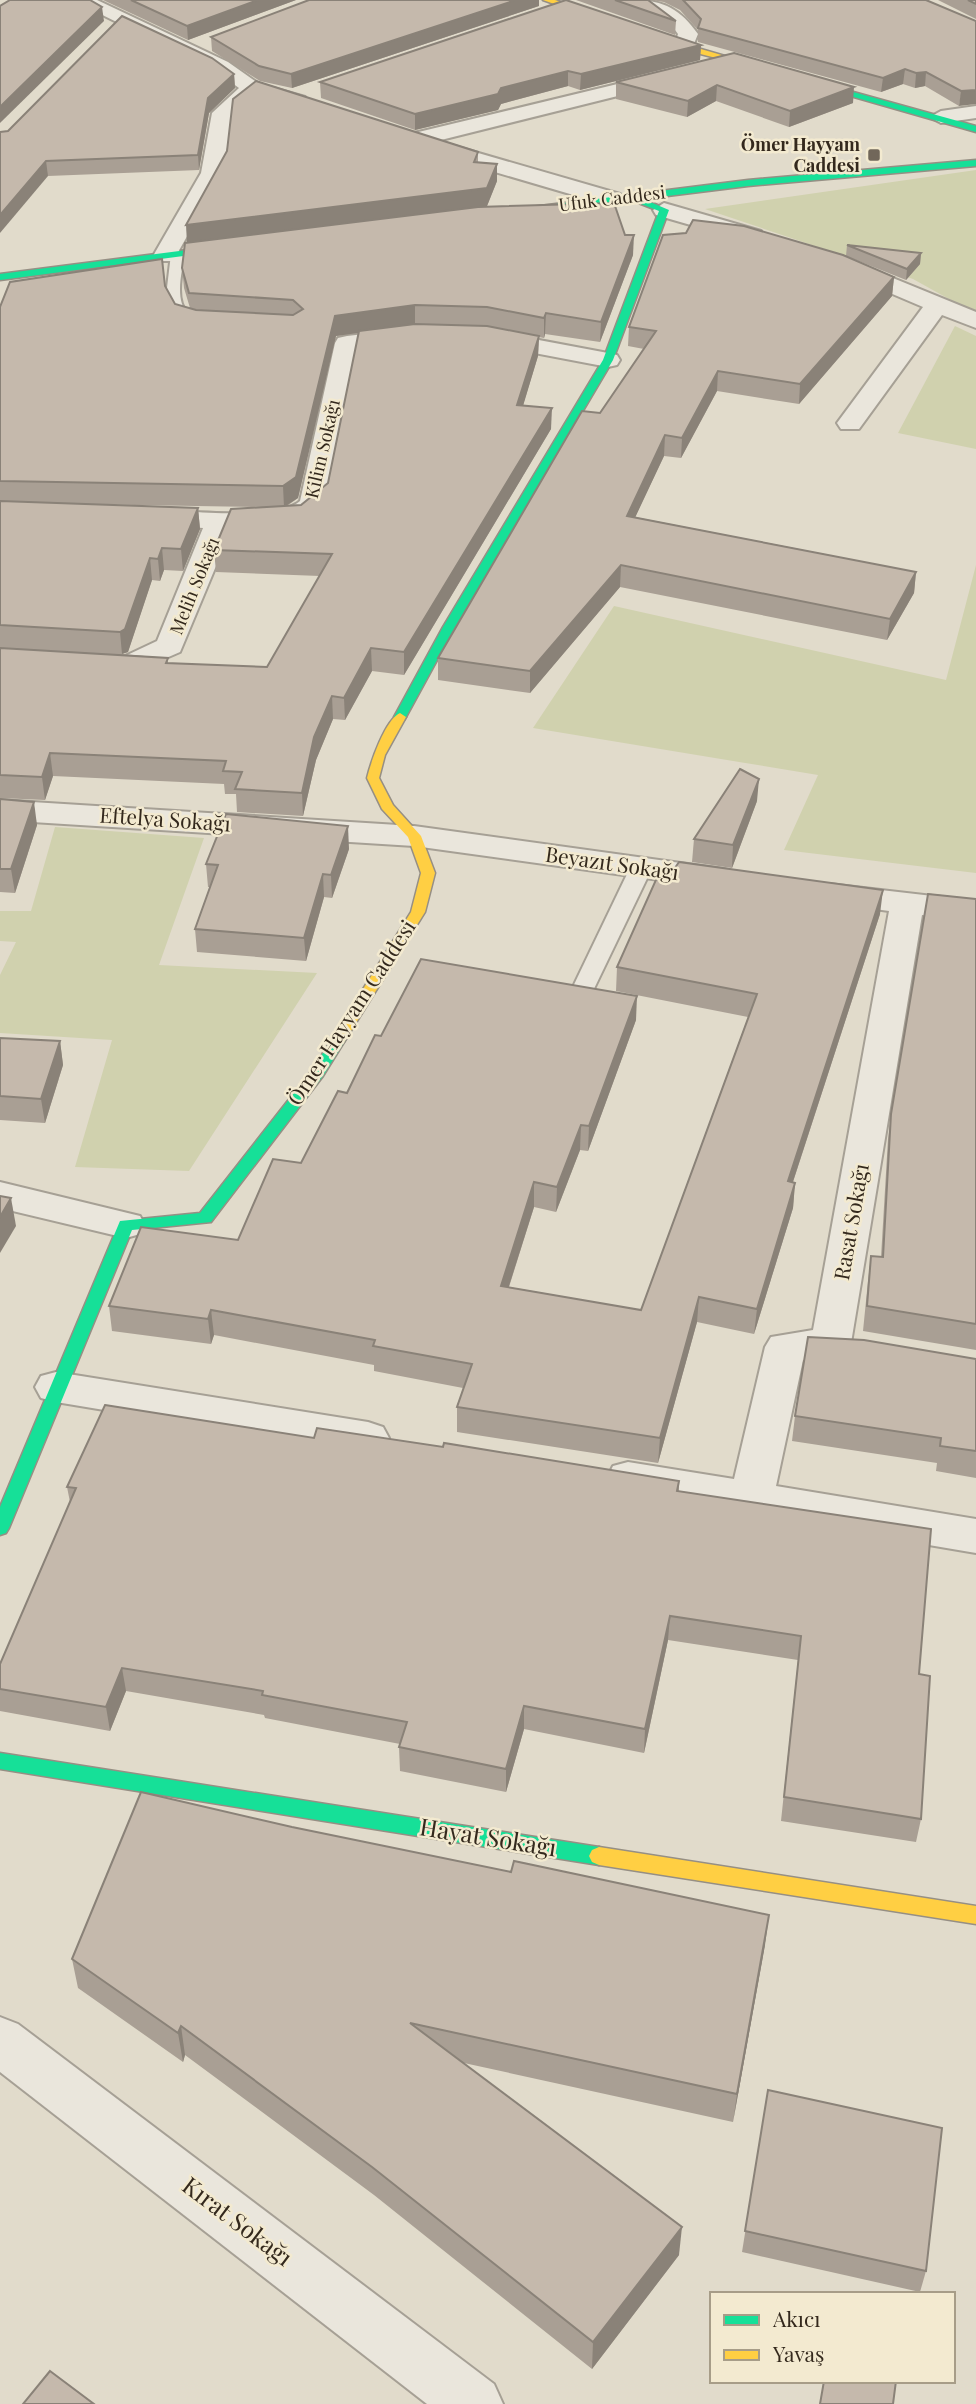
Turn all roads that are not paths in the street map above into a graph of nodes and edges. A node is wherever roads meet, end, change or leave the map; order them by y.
1 (82, 0) edge
2 (644, 0) edge
3 (552, 7) edge
4 (121, 18) junction
5 (102, 37) edge
6 (212, 41) edge
7 (684, 47) junction
8 (188, 50) junction
9 (733, 61) junction
10 (252, 88) junction
11 (318, 99) edge
12 (976, 112) edge
13 (941, 117) junction
14 (976, 129) edge
15 (389, 132) edge
16 (414, 141) junction
17 (976, 163) edge
18 (621, 198) junction
19 (664, 210) junction
20 (504, 213) edge
21 (773, 243) edge
22 (246, 246) edge
23 (171, 255) junction
24 (824, 259) edge
25 (0, 277) edge
26 (937, 305) junction
27 (976, 321) edge
28 (208, 323) edge
29 (427, 336) edge
30 (463, 337) edge
31 (608, 360) junction
32 (850, 423) dead end
33 (125, 516) edge
34 (221, 519) junction
35 (0, 659) edge
36 (0, 810) edge
37 (414, 836) junction
38 (641, 868) junction
39 (760, 884) edge
40 (800, 890) edge
41 (907, 905) junction
42 (976, 911) edge
43 (580, 995) edge
44 (0, 1195) edge
45 (126, 1224) junction
46 (831, 1343) junction
47 (870, 1350) edge
48 (56, 1387) junction
49 (401, 1443) edge
50 (589, 1472) edge
51 (752, 1497) junction
52 (0, 1528) edge
53 (976, 1536) edge
54 (0, 1761) edge
55 (976, 1915) edge
56 (0, 2040) edge
57 (474, 2404) edge

1 - 4 street
2 - 7 street
3 - 7 street
4 - 5 street
4 - 8 street
6 - 8 street
7 - 9 street
8 - 10 street
9 - 13 street
9 - 16 street
10 - 11 street
10 - 23 street
12 - 13 street
13 - 14 street
15 - 16 street
16 - 18 street
17 - 18 street, Ufuk Caddesi
18 - 19 street
18 - 20 street, Ufuk Caddesi
19 - 21 street
19 - 31 street, Ömer Hayyam Caddesi
22 - 23 street
23 - 25 street
23 - 28 lane
24 - 26 street
26 - 27 street
26 - 32 street
29 - 34 street, Kilim Sokağı
30 - 31 street
31 - 37 street, Ömer Hayyam Caddesi
33 - 34 street, Kilim Sokağı
34 - 35 street, Melih Sokağı
36 - 37 street, Eftelya Sokağı
37 - 38 street, Beyazıt Sokağı
37 - 45 street, Ömer Hayyam Caddesi
38 - 39 street, Beyazıt Sokağı
38 - 43 lane
40 - 41 street
41 - 42 street
41 - 46 street, Rasat Sokağı
44 - 45 street
45 - 48 street
46 - 47 street
46 - 51 street
48 - 49 street
48 - 52 street
50 - 51 street
51 - 53 street
54 - 55 street, Hayat Sokağı
56 - 57 street, Kırat Sokağı

